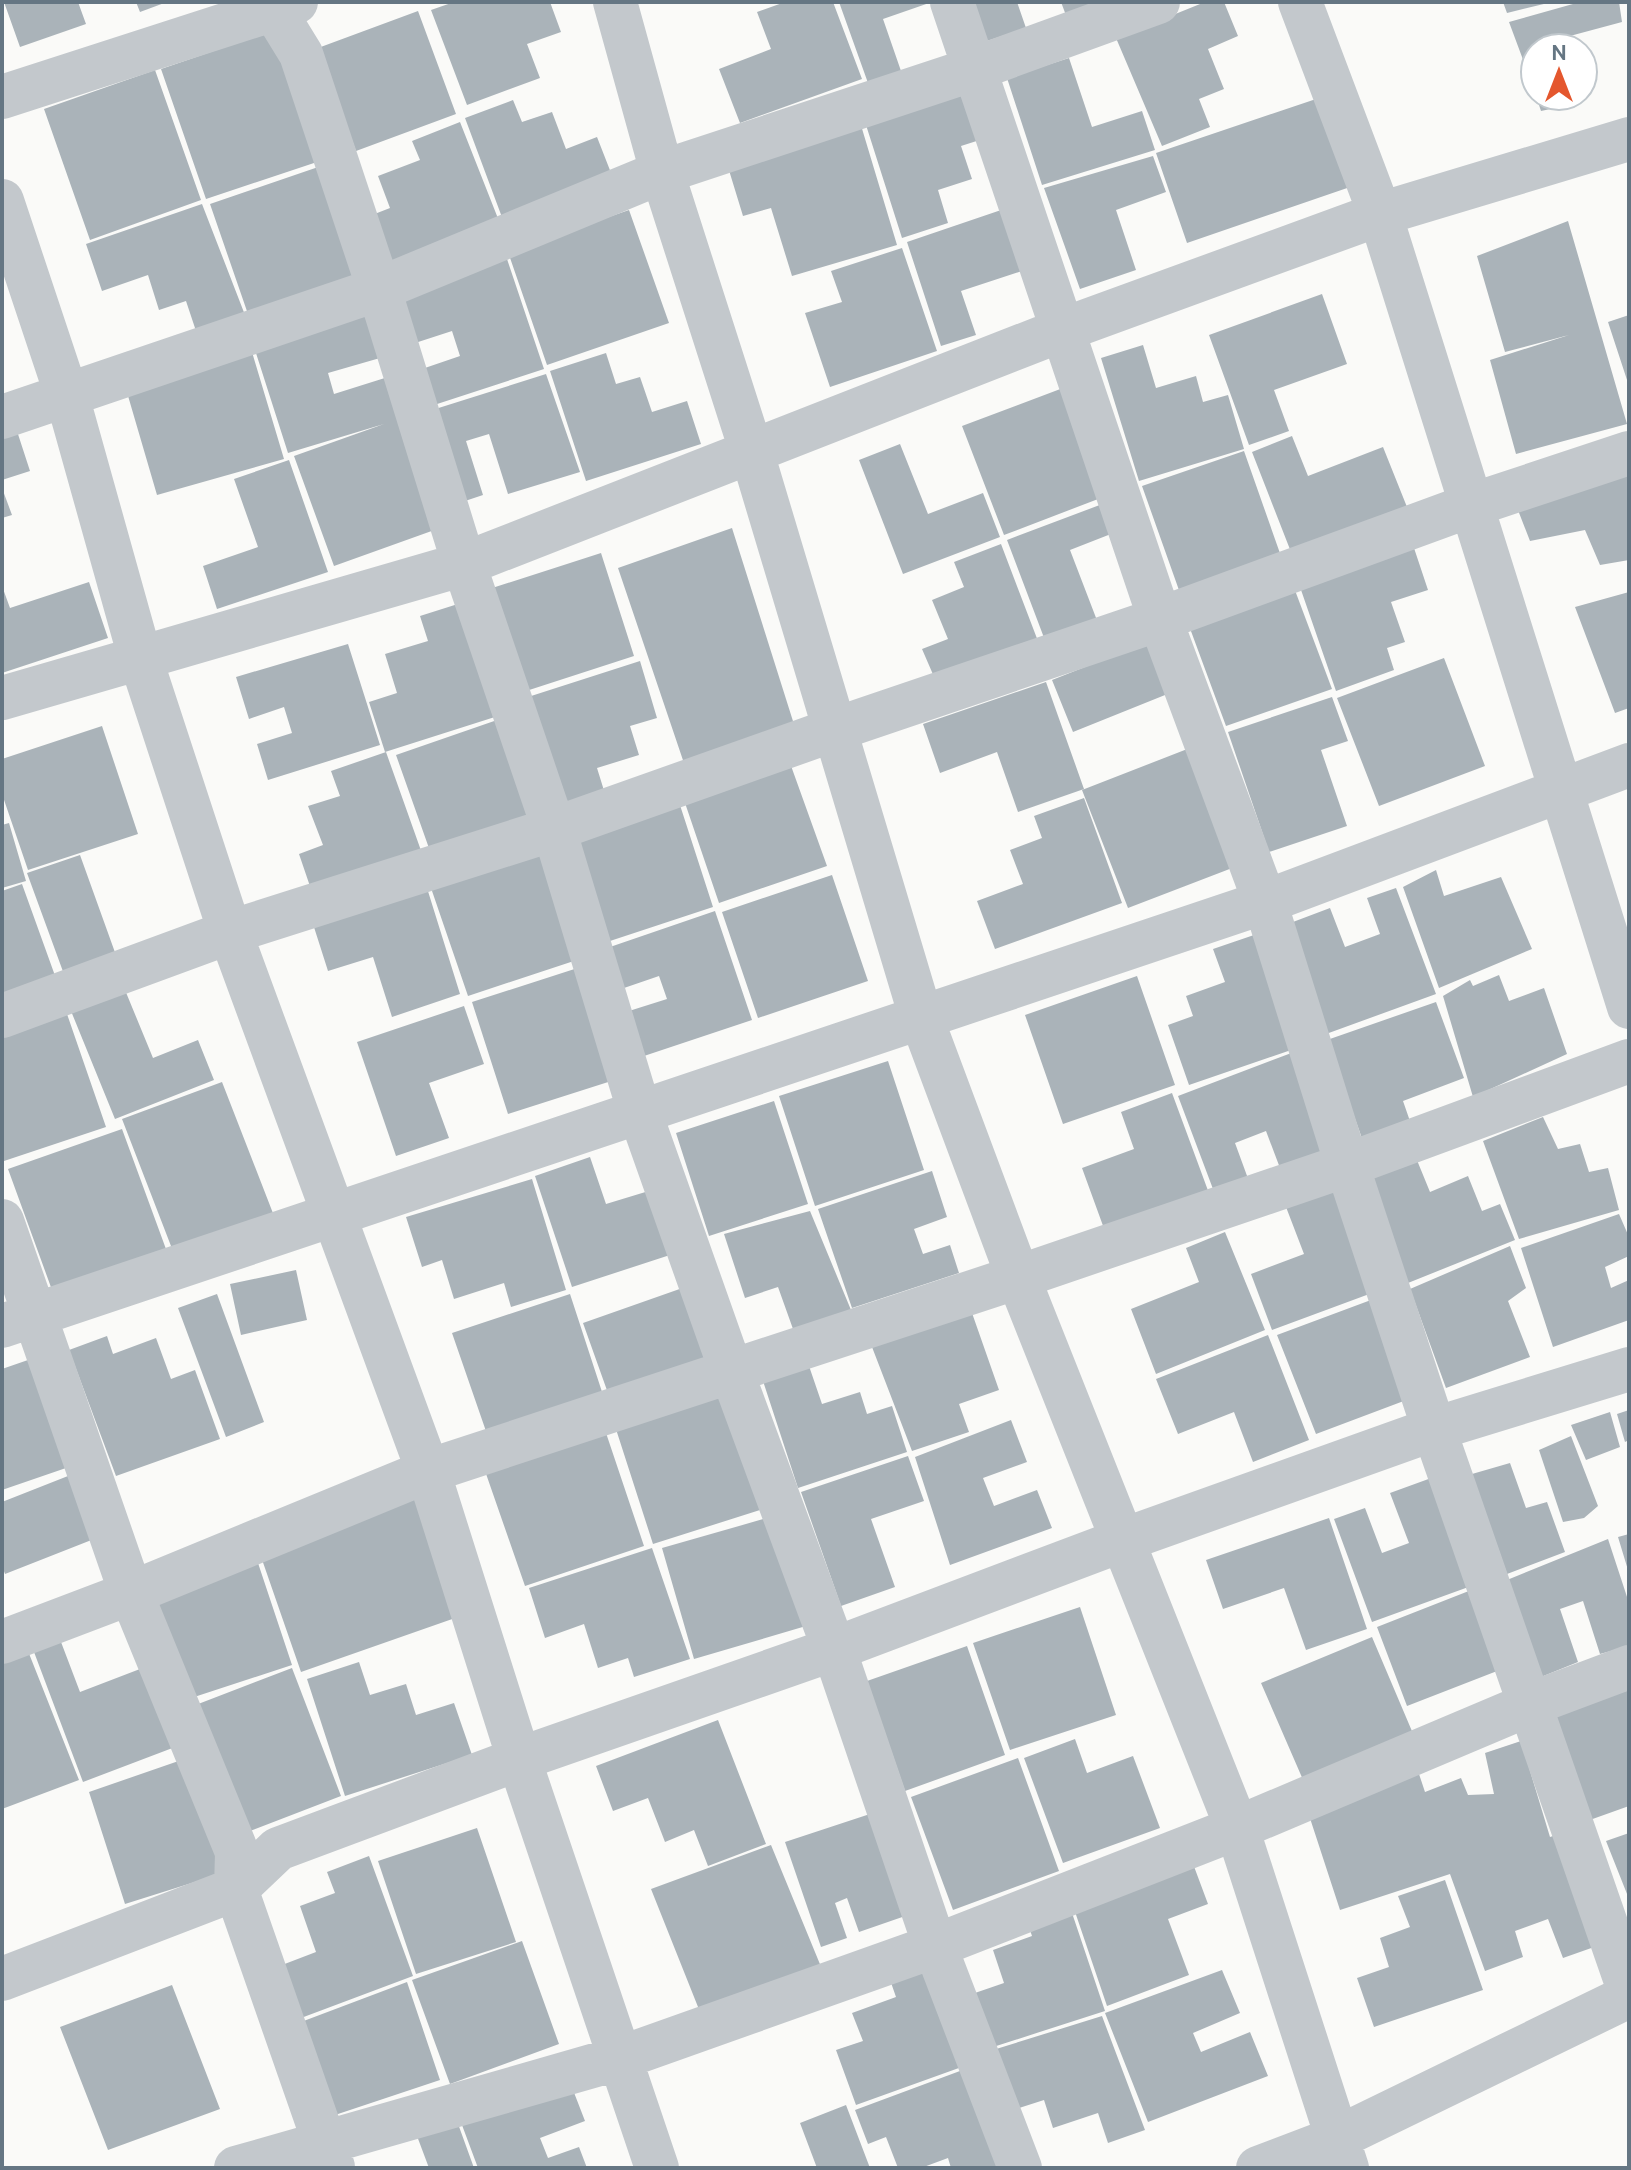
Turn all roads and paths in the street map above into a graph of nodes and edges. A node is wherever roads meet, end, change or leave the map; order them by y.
1 (615, 2) edge
2 (952, 2) edge
3 (1158, 2) edge
4 (1300, 2) edge
5 (279, 5) edge
6 (974, 69) junction
7 (2, 97) edge
8 (1629, 139) edge
9 (662, 172) junction
10 (2, 201) edge
11 (1380, 214) junction
12 (379, 289) junction
13 (1062, 330) junction
14 (67, 396) junction
15 (2, 417) edge
16 (752, 453) junction
17 (1629, 453) edge
18 (1469, 506) junction
19 (464, 564) junction
20 (1160, 619) junction
21 (140, 657) junction
22 (2, 698) edge
23 (836, 729) junction
24 (1629, 765) edge
25 (1561, 790) junction
26 (554, 829) junction
27 (1265, 902) junction
28 (230, 932) junction
29 (1629, 1007) edge
30 (2, 1016) edge
31 (921, 1017) junction
32 (1629, 1061) edge
33 (639, 1110) junction
34 (1347, 1165) junction
35 (333, 1213) junction
36 (2, 1221) edge
37 (1018, 1277) junction
38 (18, 1321) edge
39 (1629, 1369) edge
40 (731, 1370) junction
41 (1434, 1429) junction
42 (428, 1471) junction
43 (1123, 1540) junction
44 (131, 1593) junction
45 (2, 1642) edge
46 (834, 1649) junction
47 (1629, 1667) edge
48 (1528, 1705) junction
49 (519, 1759) junction
50 (1237, 1828) junction
51 (236, 1889) junction
52 (935, 1946) junction
53 (2, 1979) edge
54 (1629, 1990) edge
55 (1629, 1996) edge
56 (620, 2058) junction
57 (1342, 2153) edge
58 (328, 2155) edge
59 (236, 2168) edge
60 (657, 2168) edge
61 (1020, 2168) edge
62 (1258, 2168) edge

1 - 9 street
2 - 6 street
3 - 6 street
4 - 11 street
5 - 7 street
5 - 12 street
6 - 9 street
6 - 13 street
8 - 11 street
9 - 12 street
9 - 16 street
10 - 14 street
11 - 13 street
11 - 18 street
12 - 14 street
12 - 19 street
13 - 16 street
13 - 20 street
14 - 15 street
14 - 21 street
16 - 19 street
16 - 23 street
17 - 18 street
18 - 20 street
18 - 25 street
19 - 21 street
19 - 26 street
20 - 23 street
20 - 27 street
21 - 22 street
21 - 28 street
23 - 26 street
23 - 31 street
24 - 25 street
25 - 27 street
25 - 29 street
26 - 28 street
26 - 33 street
27 - 31 street
27 - 34 street
28 - 30 street
28 - 35 street
31 - 33 street
31 - 37 street
32 - 34 street
33 - 35 street
33 - 40 street
34 - 37 street
34 - 41 street
35 - 38 street
35 - 42 street
36 - 38 street
37 - 40 street
37 - 43 street
38 - 44 street
39 - 41 street
40 - 42 street
40 - 46 street
41 - 43 street
41 - 48 street
42 - 44 street
42 - 49 street
43 - 46 street
43 - 50 street
44 - 45 street
44 - 51 street
46 - 49 street
46 - 52 street
47 - 48 street
48 - 50 street
48 - 54 street
49 - 51 street
49 - 56 street
50 - 52 street
50 - 57 street
51 - 53 street
51 - 58 street
52 - 56 street
52 - 61 street
55 - 57 street
56 - 58 street
56 - 60 street
57 - 62 street
58 - 59 street

